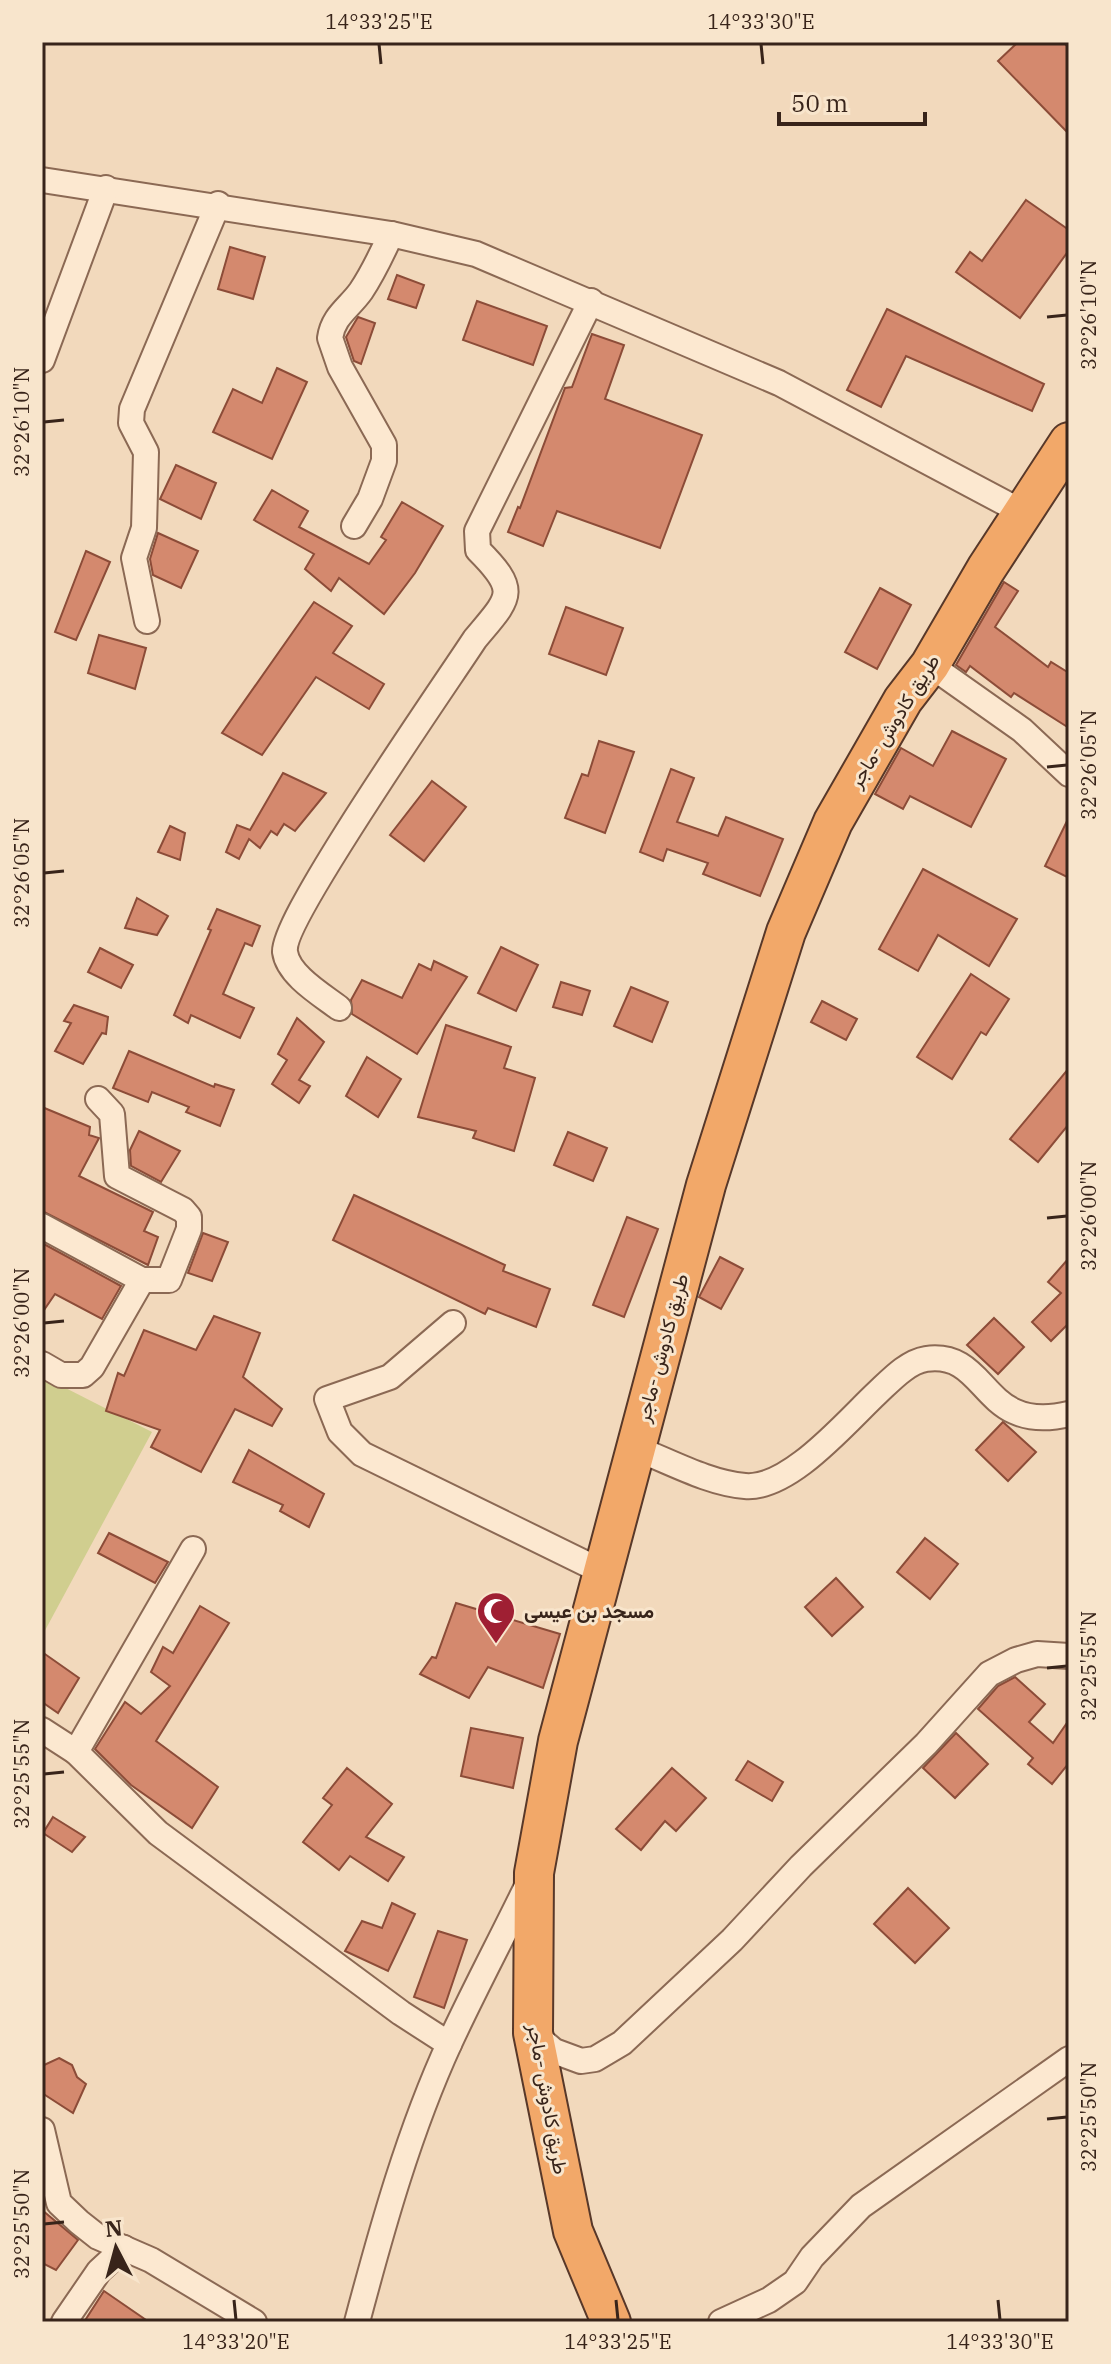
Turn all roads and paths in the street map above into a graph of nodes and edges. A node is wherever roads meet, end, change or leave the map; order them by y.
1 (42, 180) edge
2 (106, 188) junction
3 (218, 204) junction
4 (391, 234) junction
5 (591, 301) junction
6 (42, 360) edge
7 (1069, 442) edge
8 (1024, 513) junction
9 (354, 526) dead end
10 (147, 621) dead end
11 (930, 665) junction
12 (1069, 774) edge
13 (339, 1008) dead end
14 (98, 1099) dead end
15 (42, 1226) edge
16 (142, 1280) junction
17 (453, 1323) dead end
18 (42, 1364) edge
19 (1069, 1414) edge
20 (635, 1448) junction
21 (193, 1549) dead end
22 (601, 1571) junction
23 (1069, 1656) edge
24 (42, 1730) edge
25 (76, 1752) junction
26 (534, 1873) junction
27 (533, 2033) junction
28 (449, 2044) junction
29 (1069, 2059) edge
30 (42, 2130) edge
31 (124, 2248) junction
32 (64, 2322) edge
33 (254, 2322) edge
34 (357, 2322) edge
35 (611, 2322) edge
36 (721, 2322) edge

1 - 2 street
2 - 3 street
2 - 6 street
3 - 4 street
3 - 10 street
4 - 5 street
4 - 9 street
5 - 8 street
5 - 13 street
7 - 8 highway, طريق كادوش -ماجر
8 - 11 highway, طريق كادوش -ماجر
11 - 12 street
11 - 20 highway, طريق كادوش -ماجر
14 - 16 street
15 - 16 street
16 - 18 street
17 - 22 street
19 - 20 street
20 - 22 highway, طريق كادوش -ماجر
21 - 25 street
22 - 26 highway, طريق كادوش -ماجر
23 - 27 street
24 - 25 street
25 - 28 street
26 - 27 highway, طريق كادوش -ماجر
26 - 28 street
27 - 35 highway, طريق كادوش -ماجر
28 - 34 street
29 - 36 street
30 - 31 street
31 - 32 street
31 - 33 street

